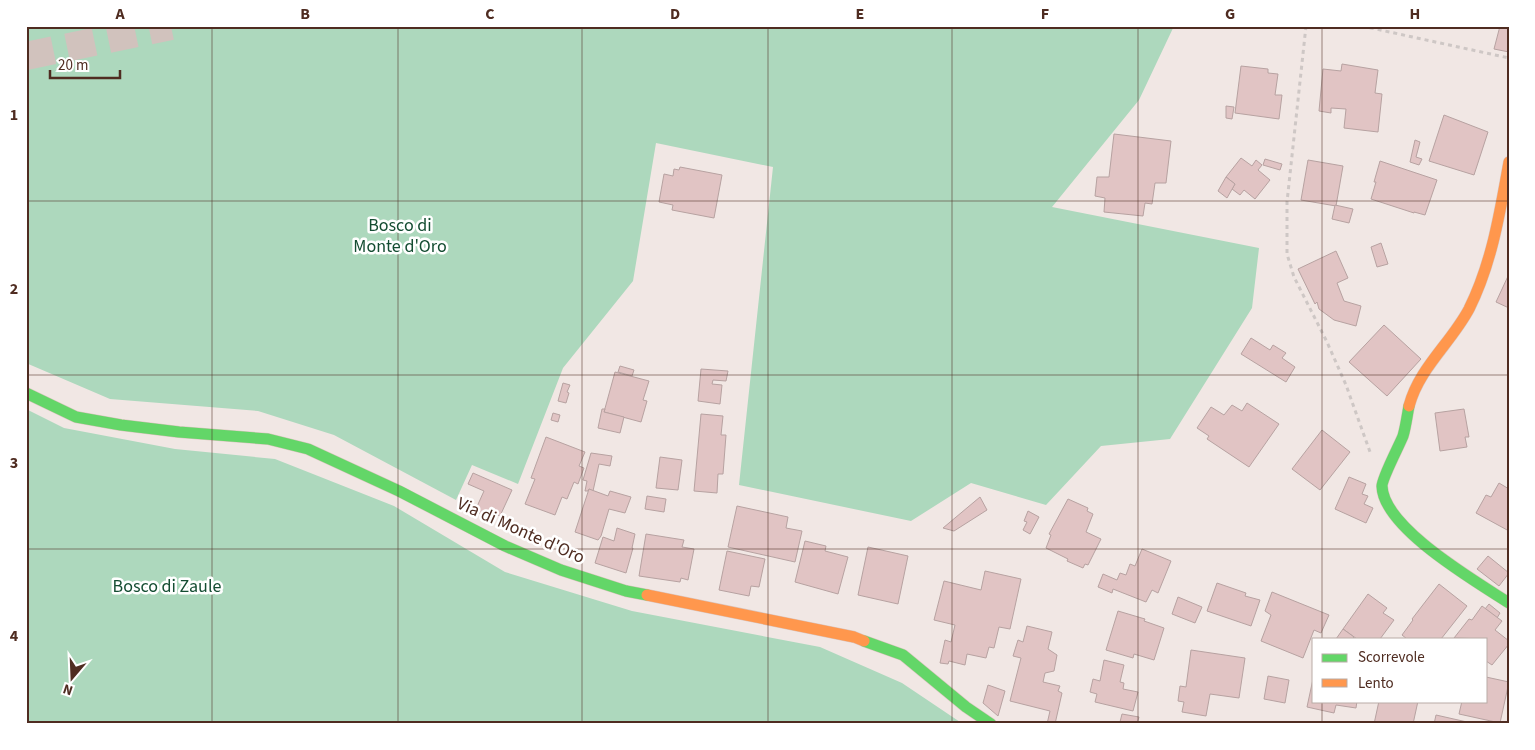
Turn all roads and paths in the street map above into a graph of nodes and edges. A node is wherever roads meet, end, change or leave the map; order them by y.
1 (1306, 26) edge
2 (1362, 26) edge
3 (1509, 58) edge
4 (1509, 162) edge
5 (26, 393) edge
6 (1382, 486) junction
7 (1509, 603) edge
8 (991, 724) edge

1 - 6 path
2 - 3 path
4 - 6 street
5 - 8 street, Via di Monte d'Oro
6 - 7 street

